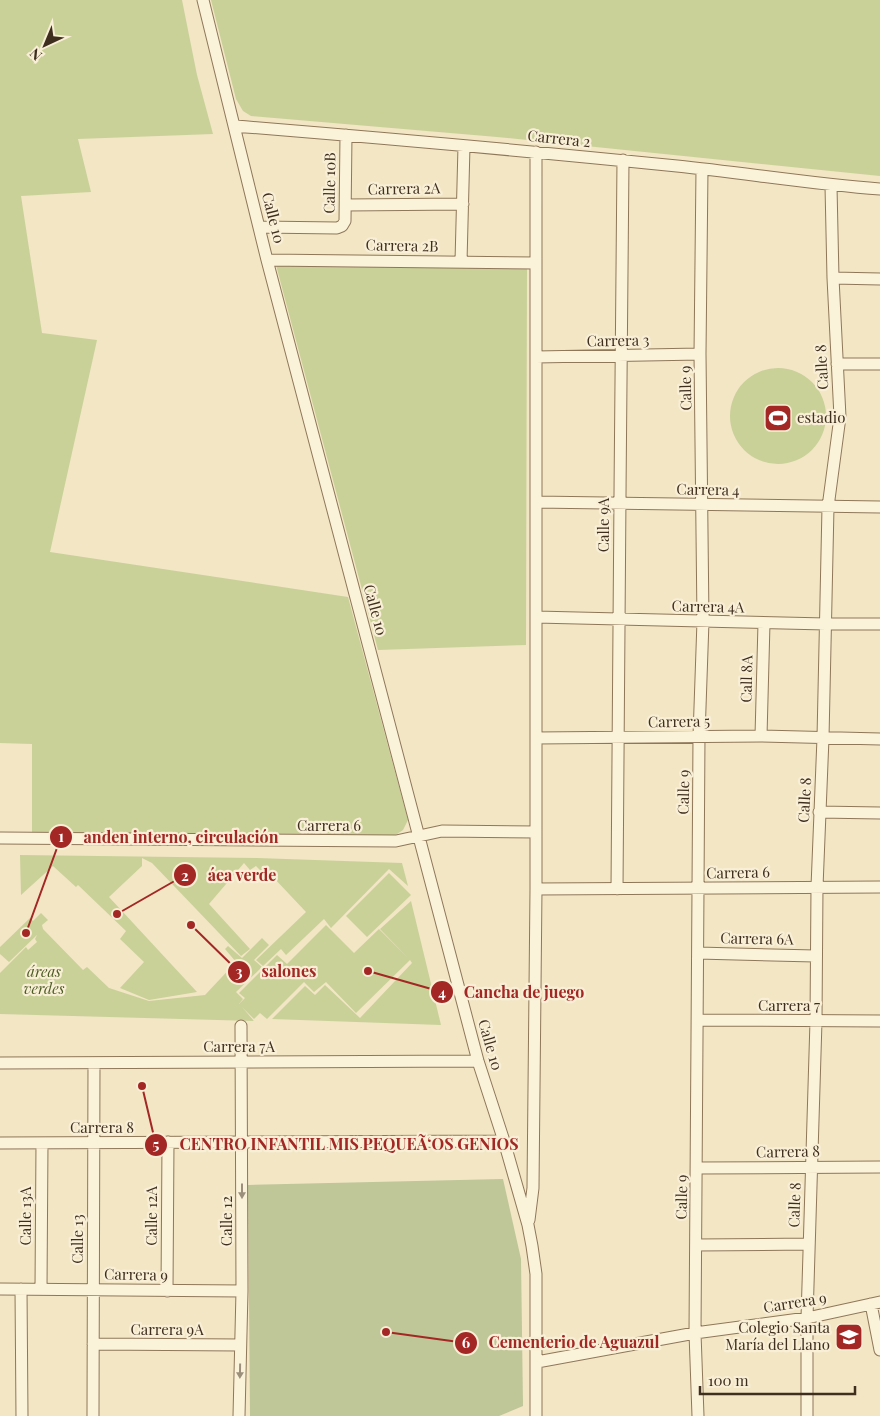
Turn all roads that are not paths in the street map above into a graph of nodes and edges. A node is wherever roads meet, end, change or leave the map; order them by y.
1 (202, 0) edge
2 (235, 126) junction
3 (346, 135) junction
4 (464, 146) junction
5 (536, 152) junction
6 (622, 160) junction
7 (702, 169) junction
8 (831, 186) junction
9 (880, 189) edge
10 (463, 204) junction
11 (346, 205) junction
12 (260, 227) junction
13 (267, 260) junction
14 (461, 262) junction
15 (535, 263) junction
16 (833, 278) junction
17 (880, 279) edge
18 (700, 354) junction
19 (622, 356) junction
20 (536, 357) junction
21 (837, 364) junction
22 (880, 364) edge
23 (536, 502) junction
24 (619, 503) junction
25 (702, 505) junction
26 (828, 507) junction
27 (880, 507) edge
28 (536, 618) junction
29 (619, 620) junction
30 (703, 622) junction
31 (764, 623) junction
32 (826, 624) junction
33 (880, 624) edge
34 (699, 736) junction
35 (761, 736) junction
36 (536, 738) junction
37 (617, 738) junction
38 (823, 738) junction
39 (880, 739) edge
40 (819, 812) junction
41 (880, 813) edge
42 (536, 832) junction
43 (419, 836) junction
44 (0, 838) edge
45 (817, 887) junction
46 (880, 887) edge
47 (536, 889) junction
48 (617, 889) junction
49 (698, 889) junction
50 (698, 953) junction
51 (815, 956) junction
52 (697, 1020) junction
53 (816, 1021) junction
54 (880, 1021) edge
55 (241, 1026) dead end
56 (478, 1061) junction
57 (94, 1062) junction
58 (240, 1062) junction
59 (0, 1063) edge
60 (504, 1140) junction
61 (168, 1142) junction
62 (241, 1142) junction
63 (0, 1143) edge
64 (42, 1143) junction
65 (93, 1143) junction
66 (811, 1167) junction
67 (880, 1167) edge
68 (697, 1168) junction
69 (528, 1225) junction
70 (809, 1244) junction
71 (696, 1245) junction
72 (0, 1289) edge
73 (20, 1289) junction
74 (41, 1289) junction
75 (93, 1290) junction
76 (167, 1290) junction
77 (242, 1291) junction
78 (876, 1303) edge
79 (807, 1318) junction
80 (695, 1333) junction
81 (93, 1344) junction
82 (240, 1345) junction
83 (880, 1350) edge
84 (537, 1362) junction
85 (22, 1416) edge
86 (93, 1416) edge
87 (239, 1416) edge
88 (536, 1416) edge
89 (698, 1416) edge
90 (807, 1416) edge

1 - 2 street, Calle 10
2 - 3 street, Carrera 2
2 - 12 street, Calle 10
3 - 4 street, Carrera 2
3 - 11 street, Calle 10B
4 - 5 street, Carrera 2
4 - 10 street
5 - 6 street, Carrera 2
5 - 15 street, Calle 10
6 - 7 street, Carrera 2
6 - 19 street, Calle 9A
7 - 8 street, Carrera 2
7 - 18 street, Calle 9
8 - 9 street, Carrera 2
8 - 16 street, Calle 8
10 - 11 street, Carrera 2A
10 - 14 street
11 - 12 street, Calle 10B
12 - 13 street, Calle 10
13 - 14 street, Carrera 2B
13 - 43 street, Calle 10
14 - 15 street, Carrera 2B
15 - 20 street, Calle 10
16 - 17 street
16 - 21 street, Calle 8
18 - 19 street, Carrera 3
18 - 25 street, Calle 9
19 - 20 street, Carrera 3
19 - 24 street, Calle 9A
20 - 23 street, Calle 10
21 - 22 street
21 - 26 street, Calle 8
23 - 24 street, Carrera 4
23 - 28 street, Calle 10
24 - 25 street, Carrera 4
24 - 29 street, Calle 9A
25 - 26 street, Carrera 4
25 - 30 street, Calle 9
26 - 27 street, Carrera 4
26 - 32 street, Calle 8
28 - 29 street, Carrera 4A
28 - 36 street, Calle 10
29 - 30 street, Carrera 4A
29 - 37 street, Calle 9A
30 - 31 street, Carrera 4A
30 - 34 street, Calle 9
31 - 32 street, Carrera 4A
31 - 35 street, Call 8A
32 - 33 street, Carrera 4A
32 - 38 street, Calle 8
34 - 35 street, Carrera 5
34 - 37 street, Carrera 5
34 - 49 street, Calle 9
35 - 38 street, Carrera 5
36 - 37 street, Carrera 5
36 - 42 street, Calle 10
37 - 48 street, Calle 9A
38 - 39 street
38 - 40 street, Calle 8
40 - 41 street
40 - 45 street, Calle 8
42 - 43 street, Carrera 6
42 - 47 street, Calle 10
43 - 44 street, Carrera 6
43 - 56 street, Calle 10
45 - 46 street, Carrera 6
45 - 49 street, Carrera 6
45 - 51 street, Calle 8
47 - 48 street, Carrera 6
47 - 69 street, Calle 10
48 - 49 street, Carrera 6
49 - 50 street, Calle 9
50 - 51 street, Carrera 6A
50 - 52 street, Calle 9
51 - 53 street, Calle 8
52 - 53 street, Carrera 7
52 - 68 street, Calle 9
53 - 54 street, Carrera 7
53 - 66 street, Calle 8
55 - 58 street, Calle 12
56 - 58 street, Carrera 7A
56 - 60 street, Calle 10
57 - 58 street, Carrera 7A
57 - 59 street, Carrera 7A
57 - 65 street, Calle 13
58 - 62 street, Calle 12
60 - 62 street, Carrera 8
60 - 69 street, Calle 10
61 - 62 street, Carrera 8
61 - 65 street, Carrera 8
61 - 76 street, Calle 12A
62 -> 77 street, Calle 12
63 - 64 street, Carrera 8
64 - 65 street, Carrera 8
64 - 74 street, Calle 13A
65 - 75 street, Calle 13
66 - 67 street, Carrera 8
66 - 68 street, Carrera 8
66 - 70 street, Calle 8
68 - 71 street, Calle 9
69 - 84 street, Calle 10
70 - 71 street
70 - 79 street, Calle 8
71 - 80 street, Calle 9
72 - 73 street, Carrera 9
73 - 74 street, Carrera 9
73 - 85 street
74 - 75 street, Carrera 9
75 - 76 street, Carrera 9
75 - 81 street, Calle 13
76 - 77 street, Carrera 9
77 - 82 street, Calle 12
78 - 79 street, Carrera 9
78 - 83 street
79 - 80 street, Carrera 9
79 - 90 street, Calle 8
80 - 84 street, Carrera 9
80 - 89 street, Calle 9
81 - 82 street, Carrera 9A
81 - 86 street, Calle 13
82 -> 87 street, Calle 12
84 - 88 street, Calle 10

